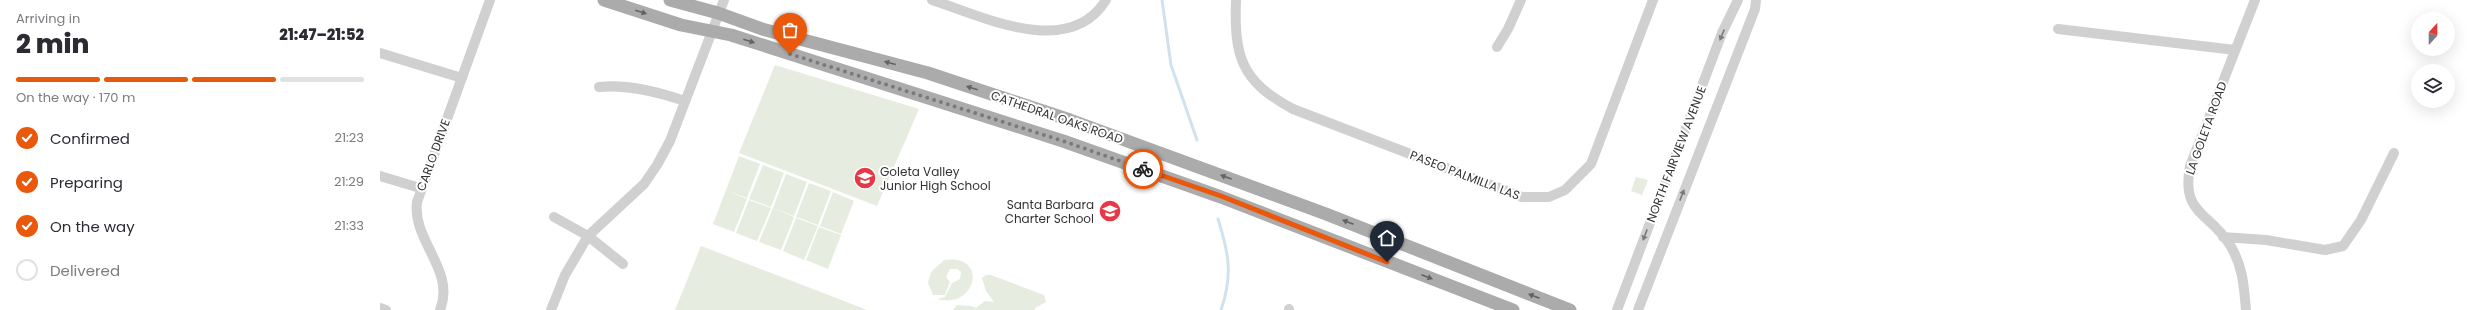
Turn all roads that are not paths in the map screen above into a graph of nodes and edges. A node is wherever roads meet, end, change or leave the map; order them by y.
1 (490, 0) edge
2 (604, 0) edge
3 (670, 0) edge
4 (724, 0) edge
5 (932, 0) edge
6 (1106, 0) edge
7 (1236, 0) edge
8 (1521, 0) edge
9 (1653, 0) edge
10 (1738, 0) edge
11 (1756, 0) edge
12 (2255, 0) edge
13 (718, 13) junction
14 (2058, 29) dead end
15 (711, 32) junction
16 (1497, 47) dead end
17 (2235, 50) junction
18 (380, 52) edge
19 (462, 78) junction
20 (599, 86) dead end
21 (686, 101) junction
22 (2394, 153) dead end
23 (380, 176) edge
24 (420, 188) junction
25 (554, 217) dead end
26 (588, 236) junction
27 (2223, 237) junction
28 (623, 264) dead end
29 (380, 308) edge
30 (386, 310) edge
31 (440, 310) edge
32 (551, 310) edge
33 (1513, 310) edge
34 (1570, 310) edge
35 (1617, 310) edge
36 (1638, 310) edge
37 (2246, 310) edge

1 - 19 street, CARLO DRIVE
2 -> 15 main road, CATHEDRAL OAKS ROAD
3 - 13 main road, CATHEDRAL OAKS ROAD
4 - 13 street
5 - 6 street
7 - 9 street, PASEO PALMILLA LAS
8 - 16 street
10 -> 35 street, NORTH FAIRVIEW AVENUE
36 -> 11 street, NORTH FAIRVIEW AVENUE
12 - 17 street, LA GOLETA ROAD
13 - 15 street
34 -> 13 main road, CATHEDRAL OAKS ROAD
14 - 17 street
15 - 21 street
15 -> 33 main road, CATHEDRAL OAKS ROAD
17 - 27 street, LA GOLETA ROAD
18 - 19 street
19 - 24 street, CARLO DRIVE
20 - 21 street
21 - 26 street
22 - 27 street
23 - 24 street
24 - 31 street, CARLO DRIVE
25 - 26 street
26 - 28 street
26 - 32 street
27 - 37 street, LA GOLETA ROAD
29 - 30 street

